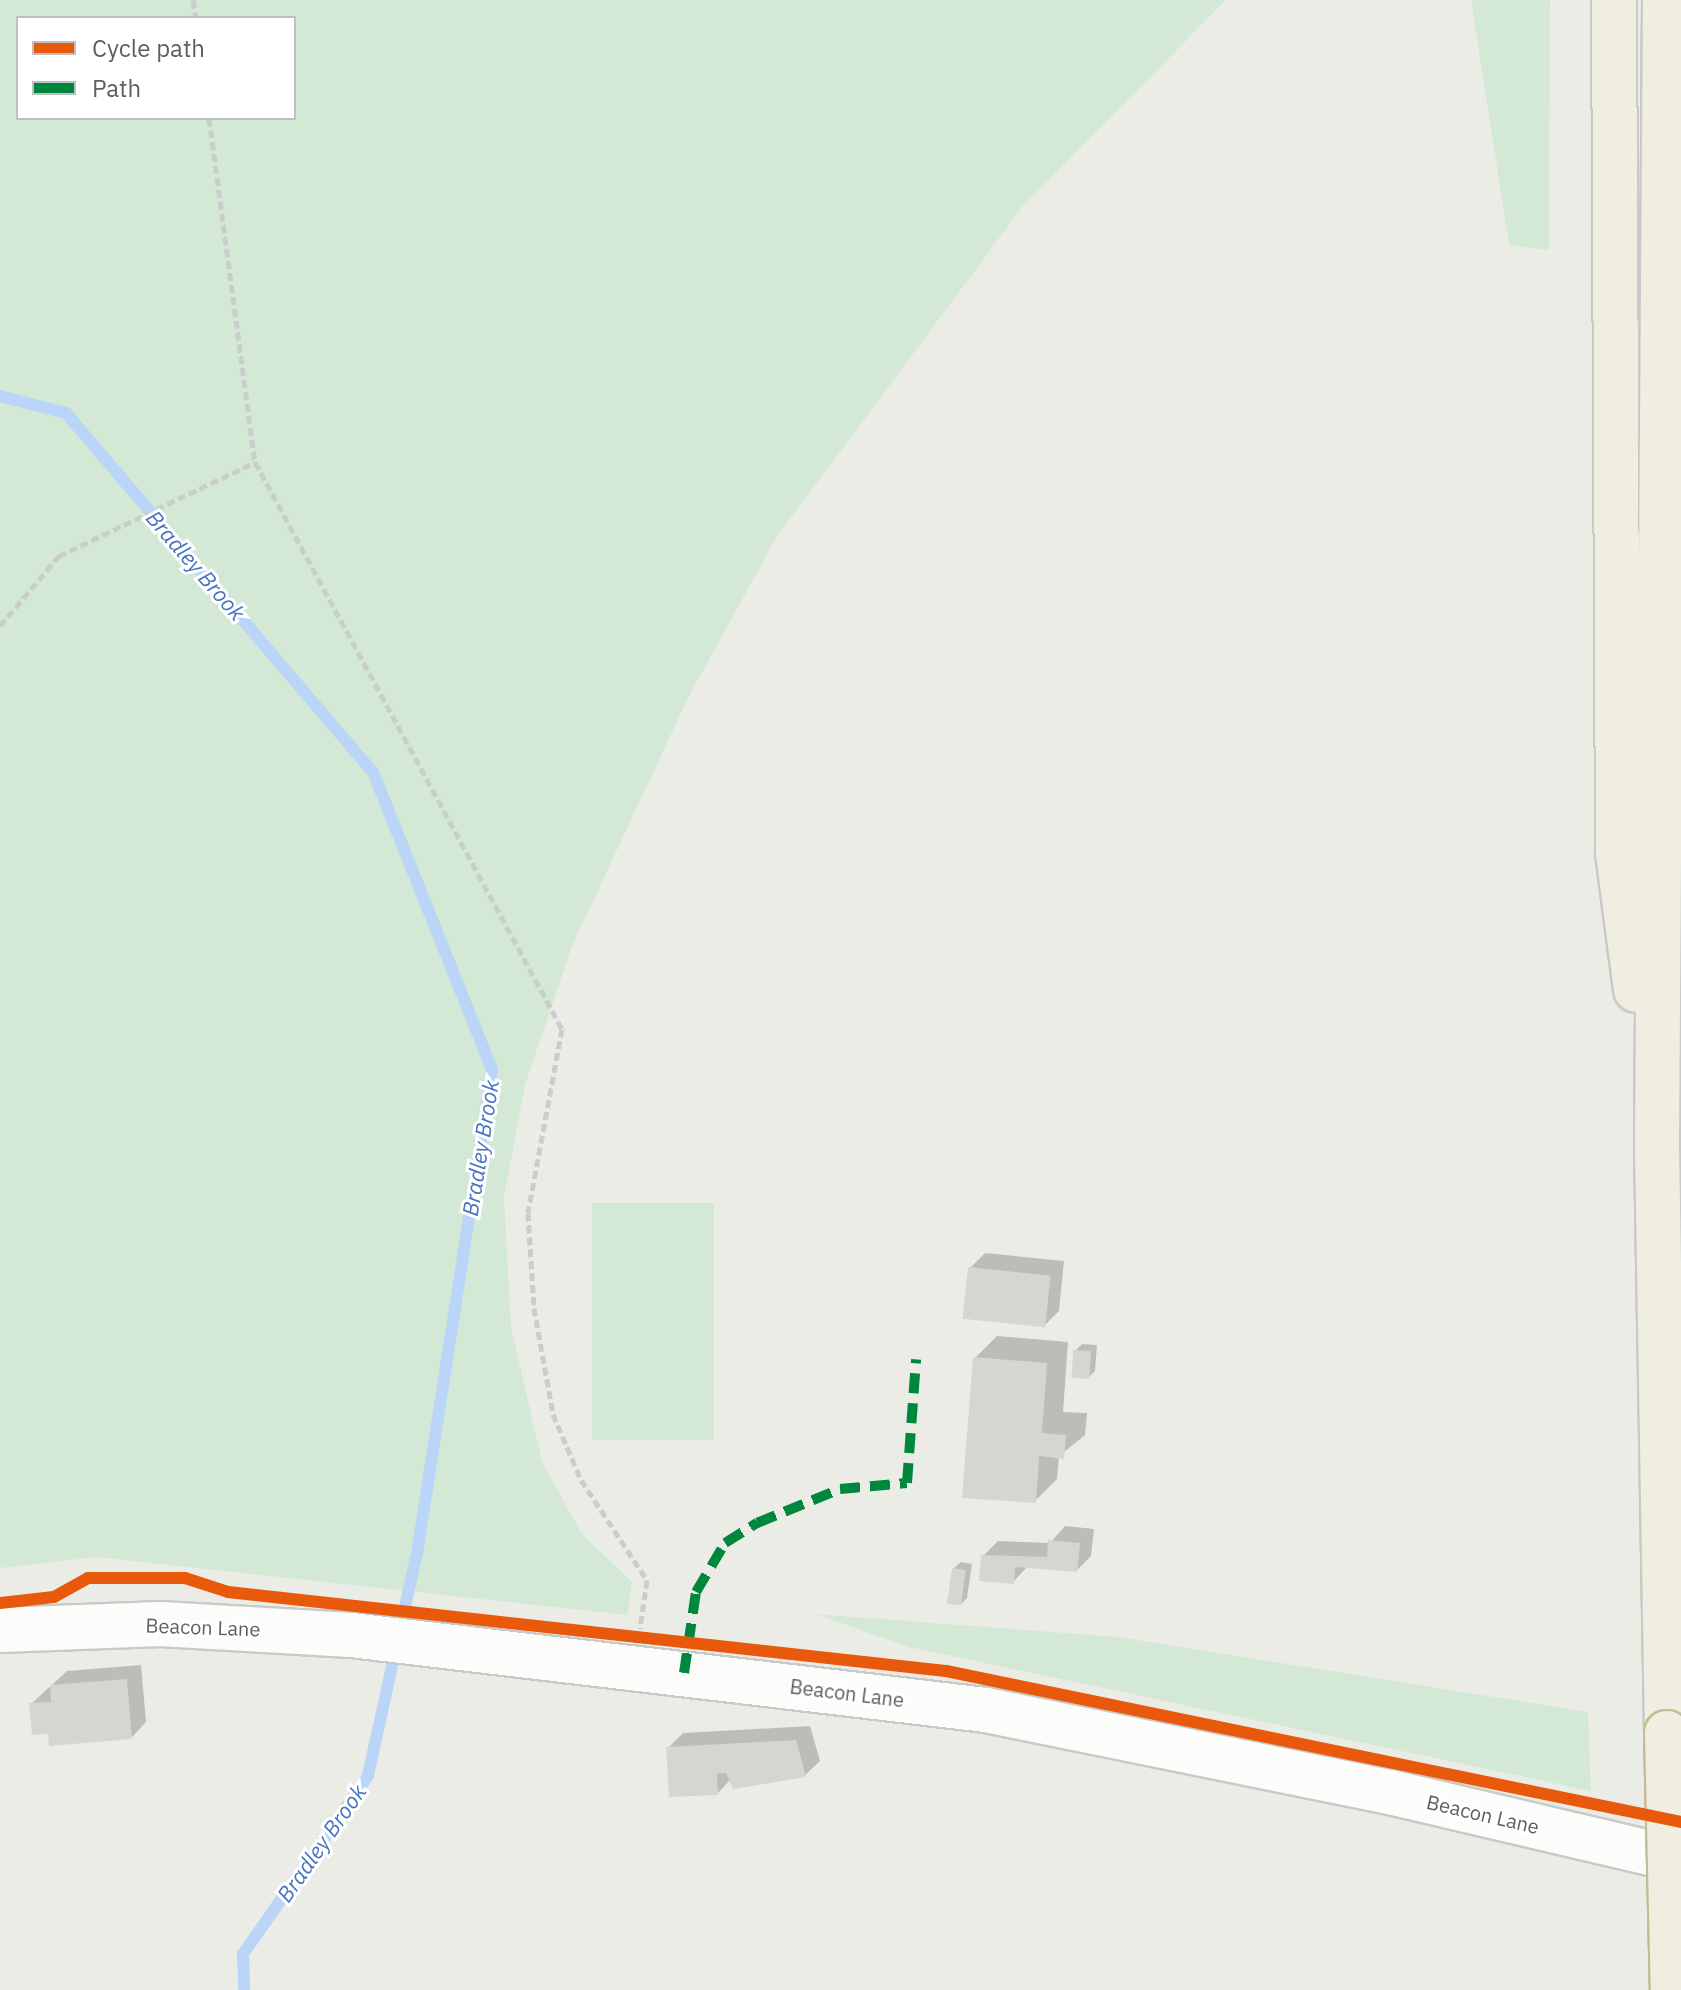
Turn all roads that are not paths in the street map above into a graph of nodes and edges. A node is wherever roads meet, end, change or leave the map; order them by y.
1 (1614, 0) edge
2 (1665, 0) edge
3 (1657, 1147) junction
4 (0, 1630) edge
5 (1681, 1860) edge
6 (1673, 1990) edge

1 - 3 highway
2 - 3 highway
3 - 6 highway, bridge
4 - 5 main road, Beacon Lane

